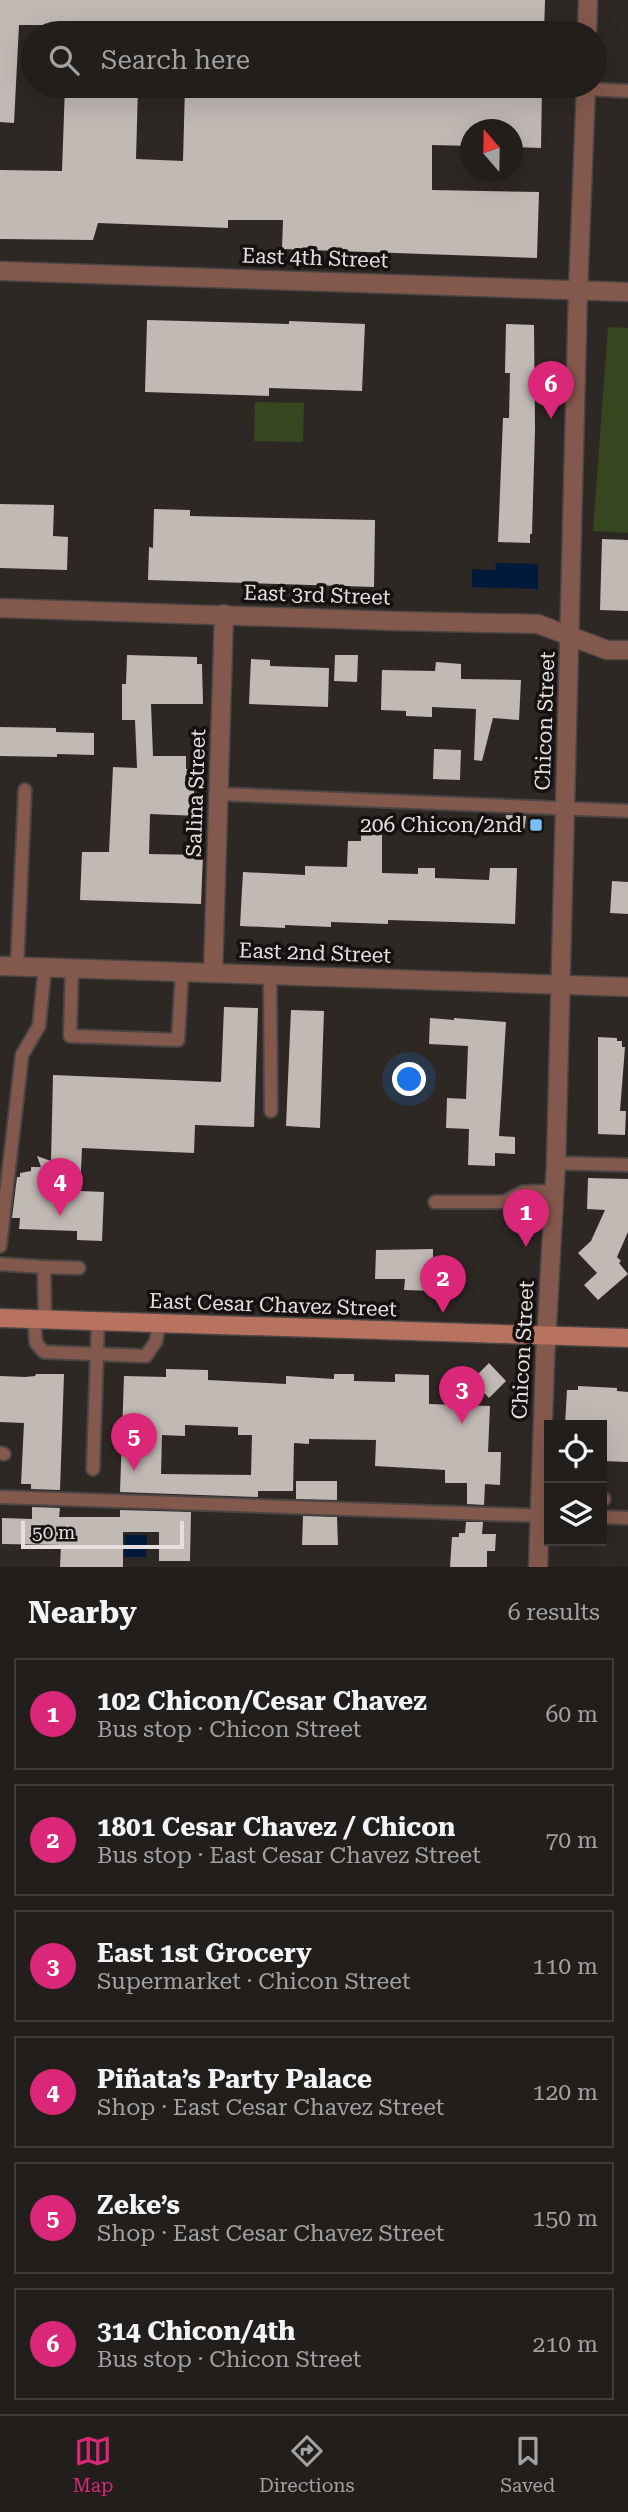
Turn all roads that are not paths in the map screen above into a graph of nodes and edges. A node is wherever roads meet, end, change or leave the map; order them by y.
1 (588, 0) edge
2 (587, 21) edge
3 (607, 90) edge
4 (628, 91) edge
5 (586, 98) edge
6 (0, 271) edge
7 (578, 290) junction
8 (628, 292) edge
9 (0, 608) edge
10 (224, 614) junction
11 (570, 637) junction
12 (628, 650) edge
13 (25, 790) dead end
14 (219, 794) junction
15 (566, 809) junction
16 (628, 811) edge
17 (9, 966) edge
18 (45, 967) junction
19 (72, 968) junction
20 (182, 972) junction
21 (213, 973) junction
22 (270, 975) junction
23 (561, 985) junction
24 (628, 987) edge
25 (271, 1111) dead end
26 (556, 1163) junction
27 (628, 1165) edge
28 (554, 1191) junction
29 (435, 1202) dead end
30 (0, 1246) edge
31 (0, 1264) edge
32 (44, 1267) junction
33 (79, 1268) dead end
34 (0, 1318) edge
35 (39, 1320) junction
36 (98, 1322) junction
37 (159, 1323) junction
38 (546, 1336) junction
39 (628, 1338) edge
40 (96, 1354) junction
41 (93, 1469) dead end
42 (544, 1483) edge
43 (0, 1497) edge
44 (544, 1516) edge
45 (607, 1517) edge
46 (628, 1518) edge
47 (538, 1567) edge

1 - 2 street
3 - 4 lane
5 - 7 street, Chicon Street
6 - 7 street, East 4th Street
7 - 8 street, East 4th Street
7 - 11 street, Chicon Street
9 - 10 street, East 3rd Street
10 - 11 street, East 3rd Street
10 - 14 street, Salina Street
11 - 12 street, East 3rd Street
11 - 15 street, Chicon Street
13 - 17 lane
14 - 15 lane
14 - 21 street, Salina Street
15 - 16 lane
15 - 23 street, Chicon Street
17 - 18 street, East 2nd Street
18 - 19 street, East 2nd Street
18 - 30 lane
19 - 20 street, East 2nd Street
19 - 20 lane
20 - 21 street, East 2nd Street
21 - 22 street, East 2nd Street
22 - 23 street, East 2nd Street
22 - 25 lane
23 - 24 street, East 2nd Street
23 - 26 street, Chicon Street
26 - 27 lane
26 - 28 street, Chicon Street
28 - 29 lane
28 - 38 street, Chicon Street
31 - 32 lane
32 - 33 lane
32 - 35 lane
34 - 35 main road, East Cesar Chavez Street
35 - 36 main road, East Cesar Chavez Street
35 - 40 lane
36 - 37 main road, East Cesar Chavez Street
36 - 40 lane
37 - 38 main road, East Cesar Chavez Street
37 - 40 lane
38 - 39 main road, East Cesar Chavez Street
38 - 42 street, Chicon Street
40 - 41 lane
43 - 44 lane
44 - 47 street, Chicon Street
45 - 46 lane

